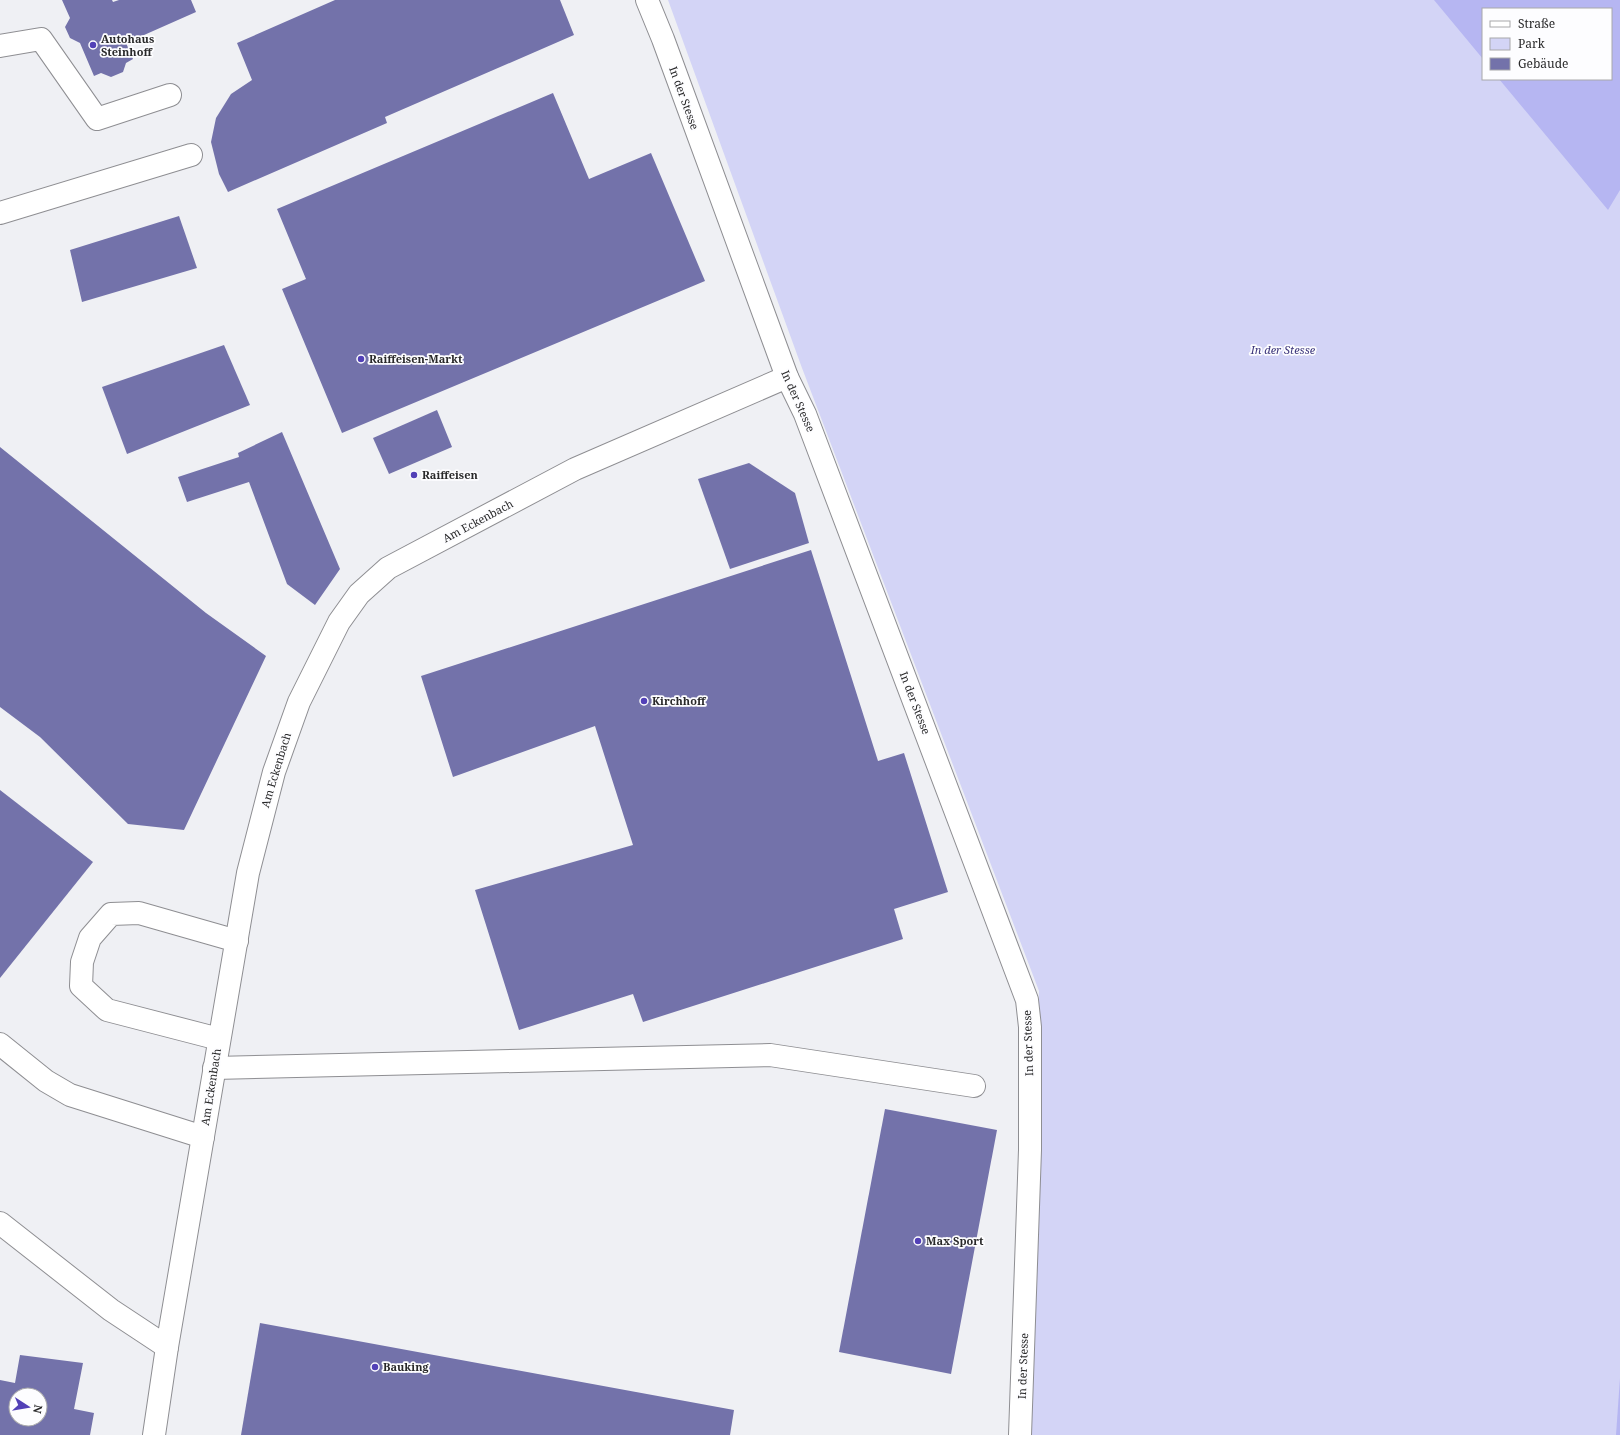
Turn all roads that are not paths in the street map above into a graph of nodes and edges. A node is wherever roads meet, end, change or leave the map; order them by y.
1 (647, 0) edge
2 (0, 46) edge
3 (170, 94) dead end
4 (191, 155) dead end
5 (0, 213) edge
6 (787, 377) junction
7 (237, 942) junction
8 (219, 1039) junction
9 (0, 1044) edge
10 (214, 1068) junction
11 (974, 1086) dead end
12 (204, 1137) junction
13 (0, 1223) edge
14 (167, 1347) junction
15 (154, 1435) edge
16 (1020, 1435) edge

1 - 6 street, In der Stesse
2 - 3 street
4 - 5 street
6 - 7 street, Am Eckenbach
6 - 16 street, In der Stesse
7 - 8 street, Am Eckenbach
7 - 8 street
8 - 10 street, Am Eckenbach
9 - 12 street
10 - 11 street
10 - 12 street, Am Eckenbach
12 - 14 street, Am Eckenbach
13 - 14 street
14 - 15 street, Am Eckenbach

